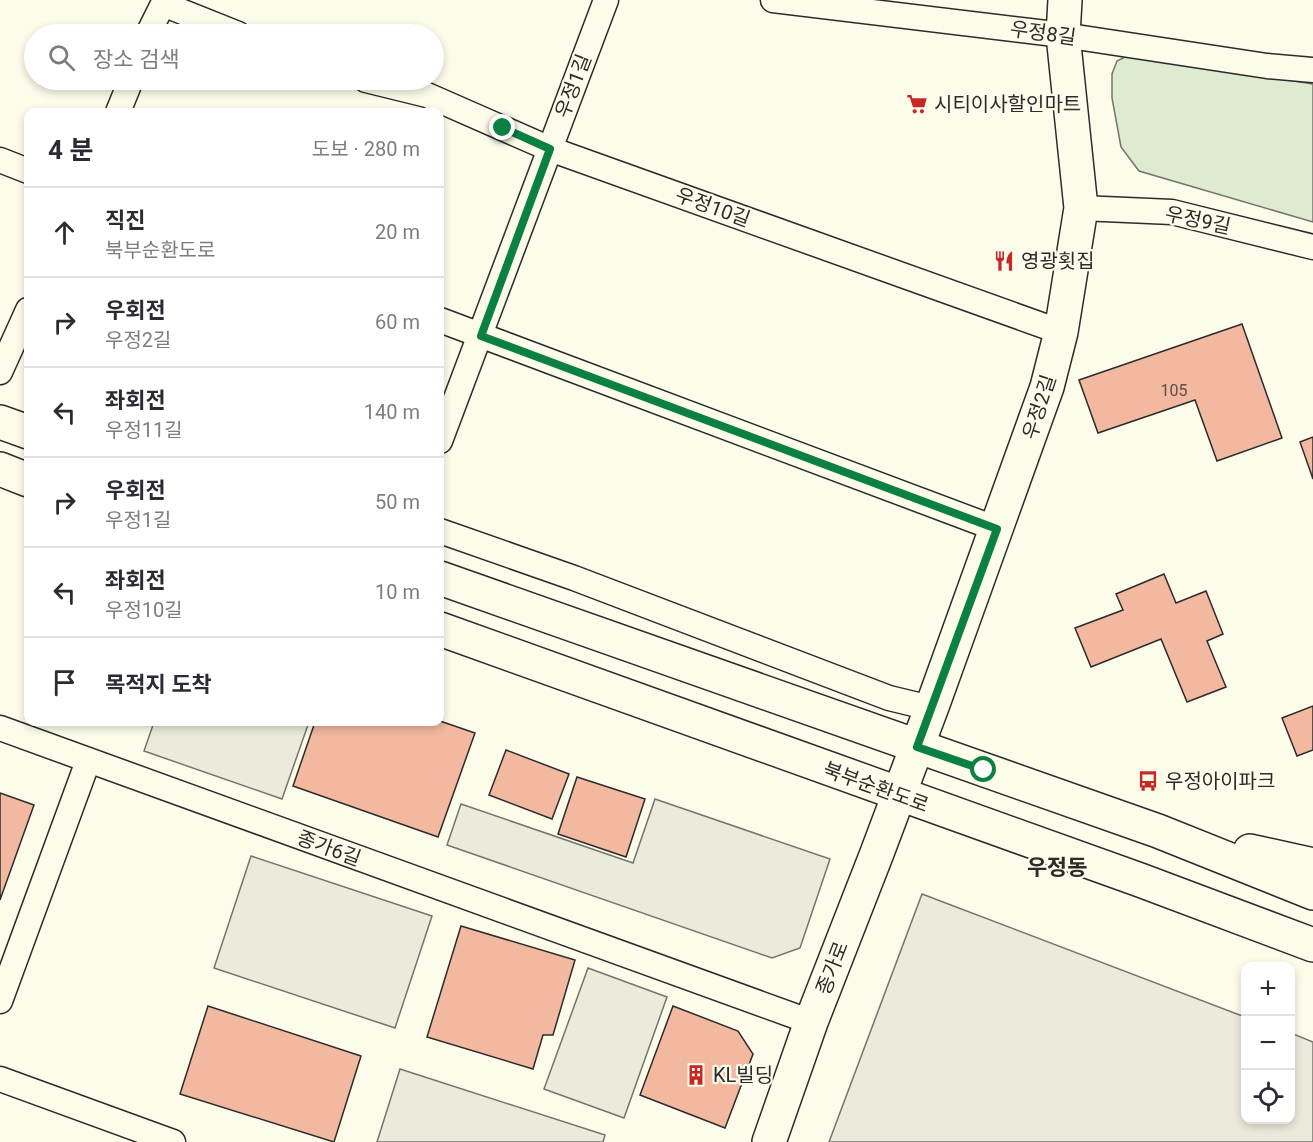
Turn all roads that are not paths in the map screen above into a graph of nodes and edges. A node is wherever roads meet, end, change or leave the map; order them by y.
1 (606, 0) edge
2 (773, 0) edge
3 (1065, 0) edge
4 (158, 2) edge
5 (151, 24) edge
6 (213, 24) edge
7 (1063, 35) junction
8 (1313, 70) edge
9 (127, 90) edge
10 (407, 90) edge
11 (120, 108) edge
12 (550, 149) junction
13 (0, 160) edge
14 (24, 169) edge
15 (1081, 208) junction
16 (1313, 247) edge
17 (24, 319) edge
18 (444, 322) edge
19 (1061, 332) junction
20 (481, 336) junction
21 (0, 372) edge
22 (0, 422) edge
23 (24, 431) edge
24 (444, 431) edge
25 (0, 470) edge
26 (24, 479) edge
27 (997, 529) junction
28 (444, 532) edge
29 (444, 579) edge
30 (444, 630) edge
31 (933, 704) junction
32 (0, 728) edge
33 (917, 747) junction
34 (88, 761) junction
35 (899, 795) junction
36 (1158, 831) junction
37 (1313, 865) edge
38 (1313, 893) edge
39 (1313, 945) edge
40 (0, 1001) edge
41 (811, 1022) junction
42 (0, 1079) edge
43 (174, 1142) edge
44 (769, 1142) edge

1 - 12 street, 우정1길
2 - 7 street, 우정8길
3 - 7 main road, 우정2길
4 - 5 street
4 - 6 street
7 - 8 street, 우정8길
7 - 15 main road, 우정2길
9 - 11 street
10 - 12 street, 우정10길
12 - 19 street, 우정10길
12 - 20 street, 우정1길
13 - 14 street
15 - 16 street, 우정9길
15 - 19 main road, 우정2길
17 - 21 street
18 - 20 street
19 - 27 main road, 우정2길
20 - 24 street, 우정1길
20 - 27 street
22 - 23 main road
25 - 26 main road
27 - 31 main road, 우정2길
28 - 31 street
29 - 33 main road
30 - 35 main road, 북부순환도로
31 - 33 main road, 우정2길
32 - 34 street, 종가6길
33 - 35 main road, 우정2길
33 - 36 main road
34 - 40 street
34 - 41 street, 종가6길
35 - 39 main road, 북부순환도로
35 - 41 main road, 종가로
36 - 37 main road
36 - 38 main road
41 - 44 main road, 종가로
42 - 43 street

